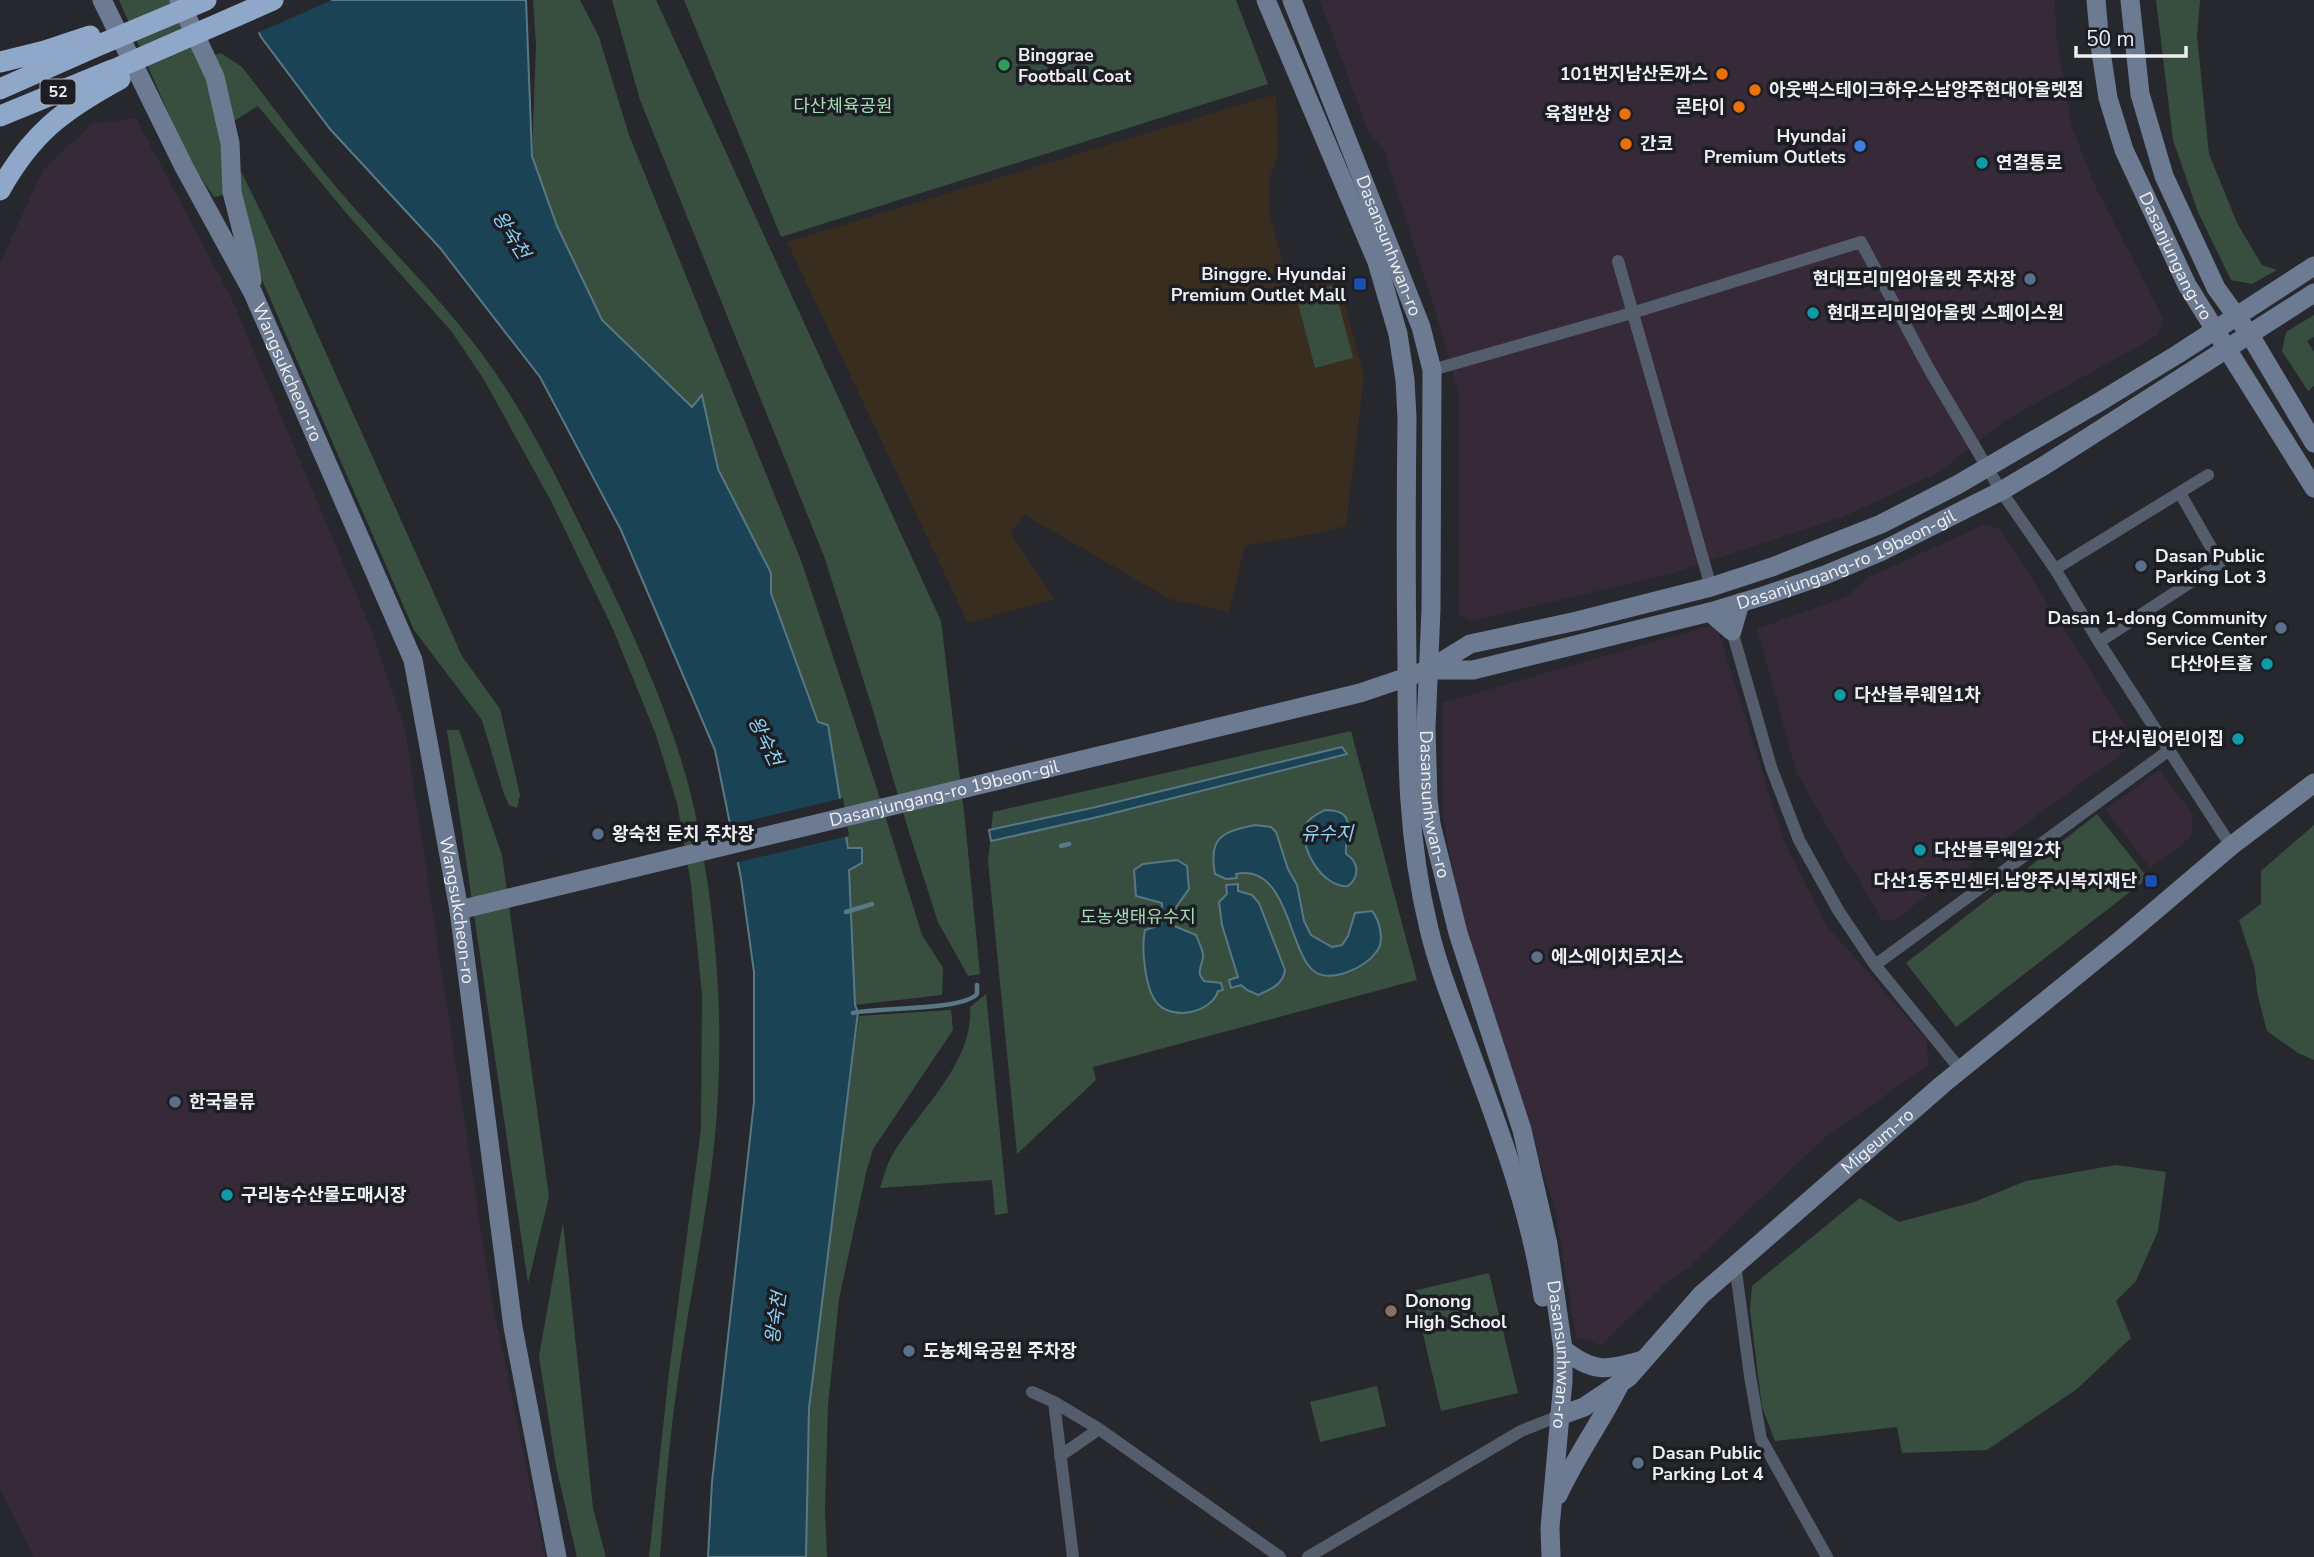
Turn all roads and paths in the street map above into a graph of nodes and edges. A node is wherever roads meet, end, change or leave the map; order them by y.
1 (102, 0) edge
2 (179, 0) edge
3 (206, 0) edge
4 (273, 0) edge
5 (1266, 0) edge
6 (1292, 0) edge
7 (2096, 0) edge
8 (2130, 0) edge
9 (102, 38) junction
10 (0, 62) edge
11 (118, 74) junction
12 (0, 89) edge
13 (0, 116) edge
14 (0, 190) edge
15 (1618, 261) dead end
16 (2314, 266) edge
17 (253, 293) junction
18 (2314, 293) edge
19 (1632, 313) junction
20 (2236, 316) junction
21 (2216, 331) junction
22 (2250, 335) junction
23 (2226, 349) junction
24 (1432, 370) junction
25 (2314, 443) edge
26 (1987, 467) junction
27 (2208, 475) dead end
28 (2314, 488) edge
29 (2001, 491) junction
30 (2180, 493) junction
31 (2055, 569) junction
32 (1711, 587) junction
33 (1740, 603) junction
34 (1710, 612) junction
35 (1732, 631) junction
36 (2099, 642) junction
37 (1428, 670) junction
38 (1407, 677) junction
39 (2168, 751) junction
40 (2314, 783) edge
41 (2231, 846) junction
42 (467, 908) junction
43 (1875, 965) junction
44 (1960, 1069) junction
45 (1735, 1264) junction
46 (1563, 1349) junction
47 (1643, 1360) junction
48 (1621, 1383) junction
49 (1032, 1392) dead end
50 (1054, 1402) junction
51 (1559, 1416) junction
52 (1099, 1429) junction
53 (1060, 1456) junction
54 (1550, 1518) junction
55 (557, 1557) edge
56 (1073, 1557) edge
57 (1280, 1557) edge
58 (1308, 1557) edge
59 (1543, 1557) edge
60 (1551, 1557) edge
61 (1827, 1557) edge

1 - 17 street, Wangsukcheon-ro
2 - 17 street, Wangsukcheon-ro
3 - 9 highway, bridge
4 - 11 highway, 52, bridge
5 - 38 street, Dasansunhwan-ro
6 - 24 street, Dasansunhwan-ro
7 - 21 street, Dasanjungang-ro
8 - 20 street, Dasanjungang-ro
9 - 10 highway
9 - 12 highway, 52
11 - 13 highway, 52
11 - 14 highway
15 - 19 street
16 - 20 street, Dasanjungang-ro 19beon-gil
17 - 42 street, Wangsukcheon-ro
18 - 22 street, Dasanjungang-ro 19beon-gil
19 - 24 street
19 - 26 street
19 - 32 street
20 - 21 street, Dasanjungang-ro 19beon-gil
20 - 22 street, Dasanjungang-ro
21 - 23 street, Dasanjungang-ro
21 - 26 street, Dasanjungang-ro 19beon-gil
22 - 23 street, Dasanjungang-ro 19beon-gil
22 - 25 street, Dasanjungang-ro
23 - 28 street, Dasanjungang-ro
23 - 29 street, Dasanjungang-ro 19beon-gil
24 - 37 street, Dasansunhwan-ro
26 - 29 street
26 - 32 street, Dasanjungang-ro 19beon-gil
27 - 30 street
29 - 31 street
29 - 33 street, Dasanjungang-ro 19beon-gil
30 - 31 street
30 - 36 street
31 - 36 street
32 - 37 street, Dasanjungang-ro 19beon-gil
33 - 34 street, Dasanjungang-ro 19beon-gil
33 - 35 street
34 - 35 street
34 - 37 street, Dasanjungang-ro 19beon-gil
35 - 43 street
36 - 39 street
37 - 38 street, Dasanjungang-ro 19beon-gil
37 - 46 street, Dasansunhwan-ro
38 - 42 street, Dasanjungang-ro 19beon-gil
38 - 51 street, Dasansunhwan-ro
39 - 41 street
39 - 43 street
40 - 41 street, Migeum-ro
41 - 44 street, Migeum-ro
42 - 55 street, Wangsukcheon-ro
43 - 44 street
44 - 45 street, Migeum-ro
45 - 47 street, Migeum-ro
45 - 61 street
46 - 47 street
46 - 51 street, Dasansunhwan-ro
47 - 48 street, Migeum-ro
48 - 51 street, Migeum-ro
48 - 54 street
49 - 50 street
50 - 52 street
50 - 53 street
51 - 54 street
51 - 58 street
52 - 53 street
52 - 57 street
53 - 56 street
54 - 59 street
54 - 60 street

